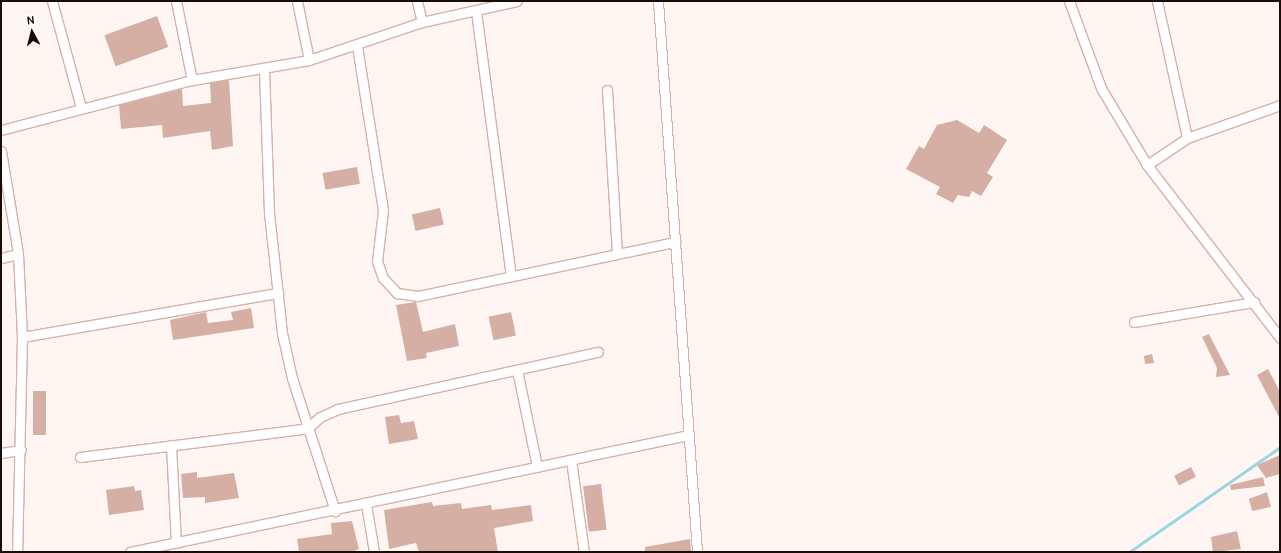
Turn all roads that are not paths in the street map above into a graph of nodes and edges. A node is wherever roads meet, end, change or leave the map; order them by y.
1 (52, 1) edge
2 (176, 1) edge
3 (297, 1) edge
4 (417, 1) edge
5 (517, 1) edge
6 (658, 1) edge
7 (1069, 1) edge
8 (1157, 1) edge
9 (476, 11) junction
10 (422, 22) junction
11 (357, 46) junction
12 (309, 60) junction
13 (264, 69) junction
14 (192, 80) junction
15 (607, 90) dead end
16 (1280, 105) edge
17 (81, 108) junction
18 (1, 130) edge
19 (1187, 138) junction
20 (1, 151) edge
21 (1147, 165) junction
22 (675, 242) junction
23 (18, 254) junction
24 (617, 254) junction
25 (1, 258) edge
26 (511, 276) junction
27 (278, 293) junction
28 (1254, 302) junction
29 (1134, 322) dead end
30 (22, 337) junction
31 (1280, 338) edge
32 (598, 352) dead end
33 (517, 370) junction
34 (308, 428) junction
35 (688, 435) junction
36 (171, 445) junction
37 (20, 450) junction
38 (1, 453) edge
39 (80, 457) dead end
40 (571, 460) junction
41 (537, 467) junction
42 (366, 504) junction
43 (335, 511) junction
44 (176, 543) junction
45 (17, 552) edge
46 (130, 552) edge
47 (374, 552) edge
48 (584, 552) edge
49 (697, 552) edge

1 - 17 street
2 - 14 street
3 - 12 street
4 - 10 street
5 - 9 street
6 - 22 street
7 - 21 street
8 - 19 street
9 - 10 street
9 - 26 street
10 - 11 street
11 - 12 street
11 - 26 street
12 - 13 street
13 - 14 street
13 - 27 street
14 - 17 street
15 - 24 street
16 - 19 street
17 - 18 street
19 - 21 street
20 - 23 street
21 - 28 street
22 - 24 street
22 - 35 street
23 - 25 street
23 - 30 street
24 - 26 street
27 - 30 street
27 - 34 street
28 - 29 street
28 - 31 street
30 - 37 street
32 - 33 street
33 - 34 street
33 - 41 street
34 - 36 street
34 - 43 street
35 - 40 street
35 - 49 street
36 - 39 street
36 - 44 street
37 - 38 street
37 - 45 street
40 - 41 street
40 - 48 street
41 - 42 street
42 - 43 street
42 - 47 street
43 - 44 street
44 - 46 street

